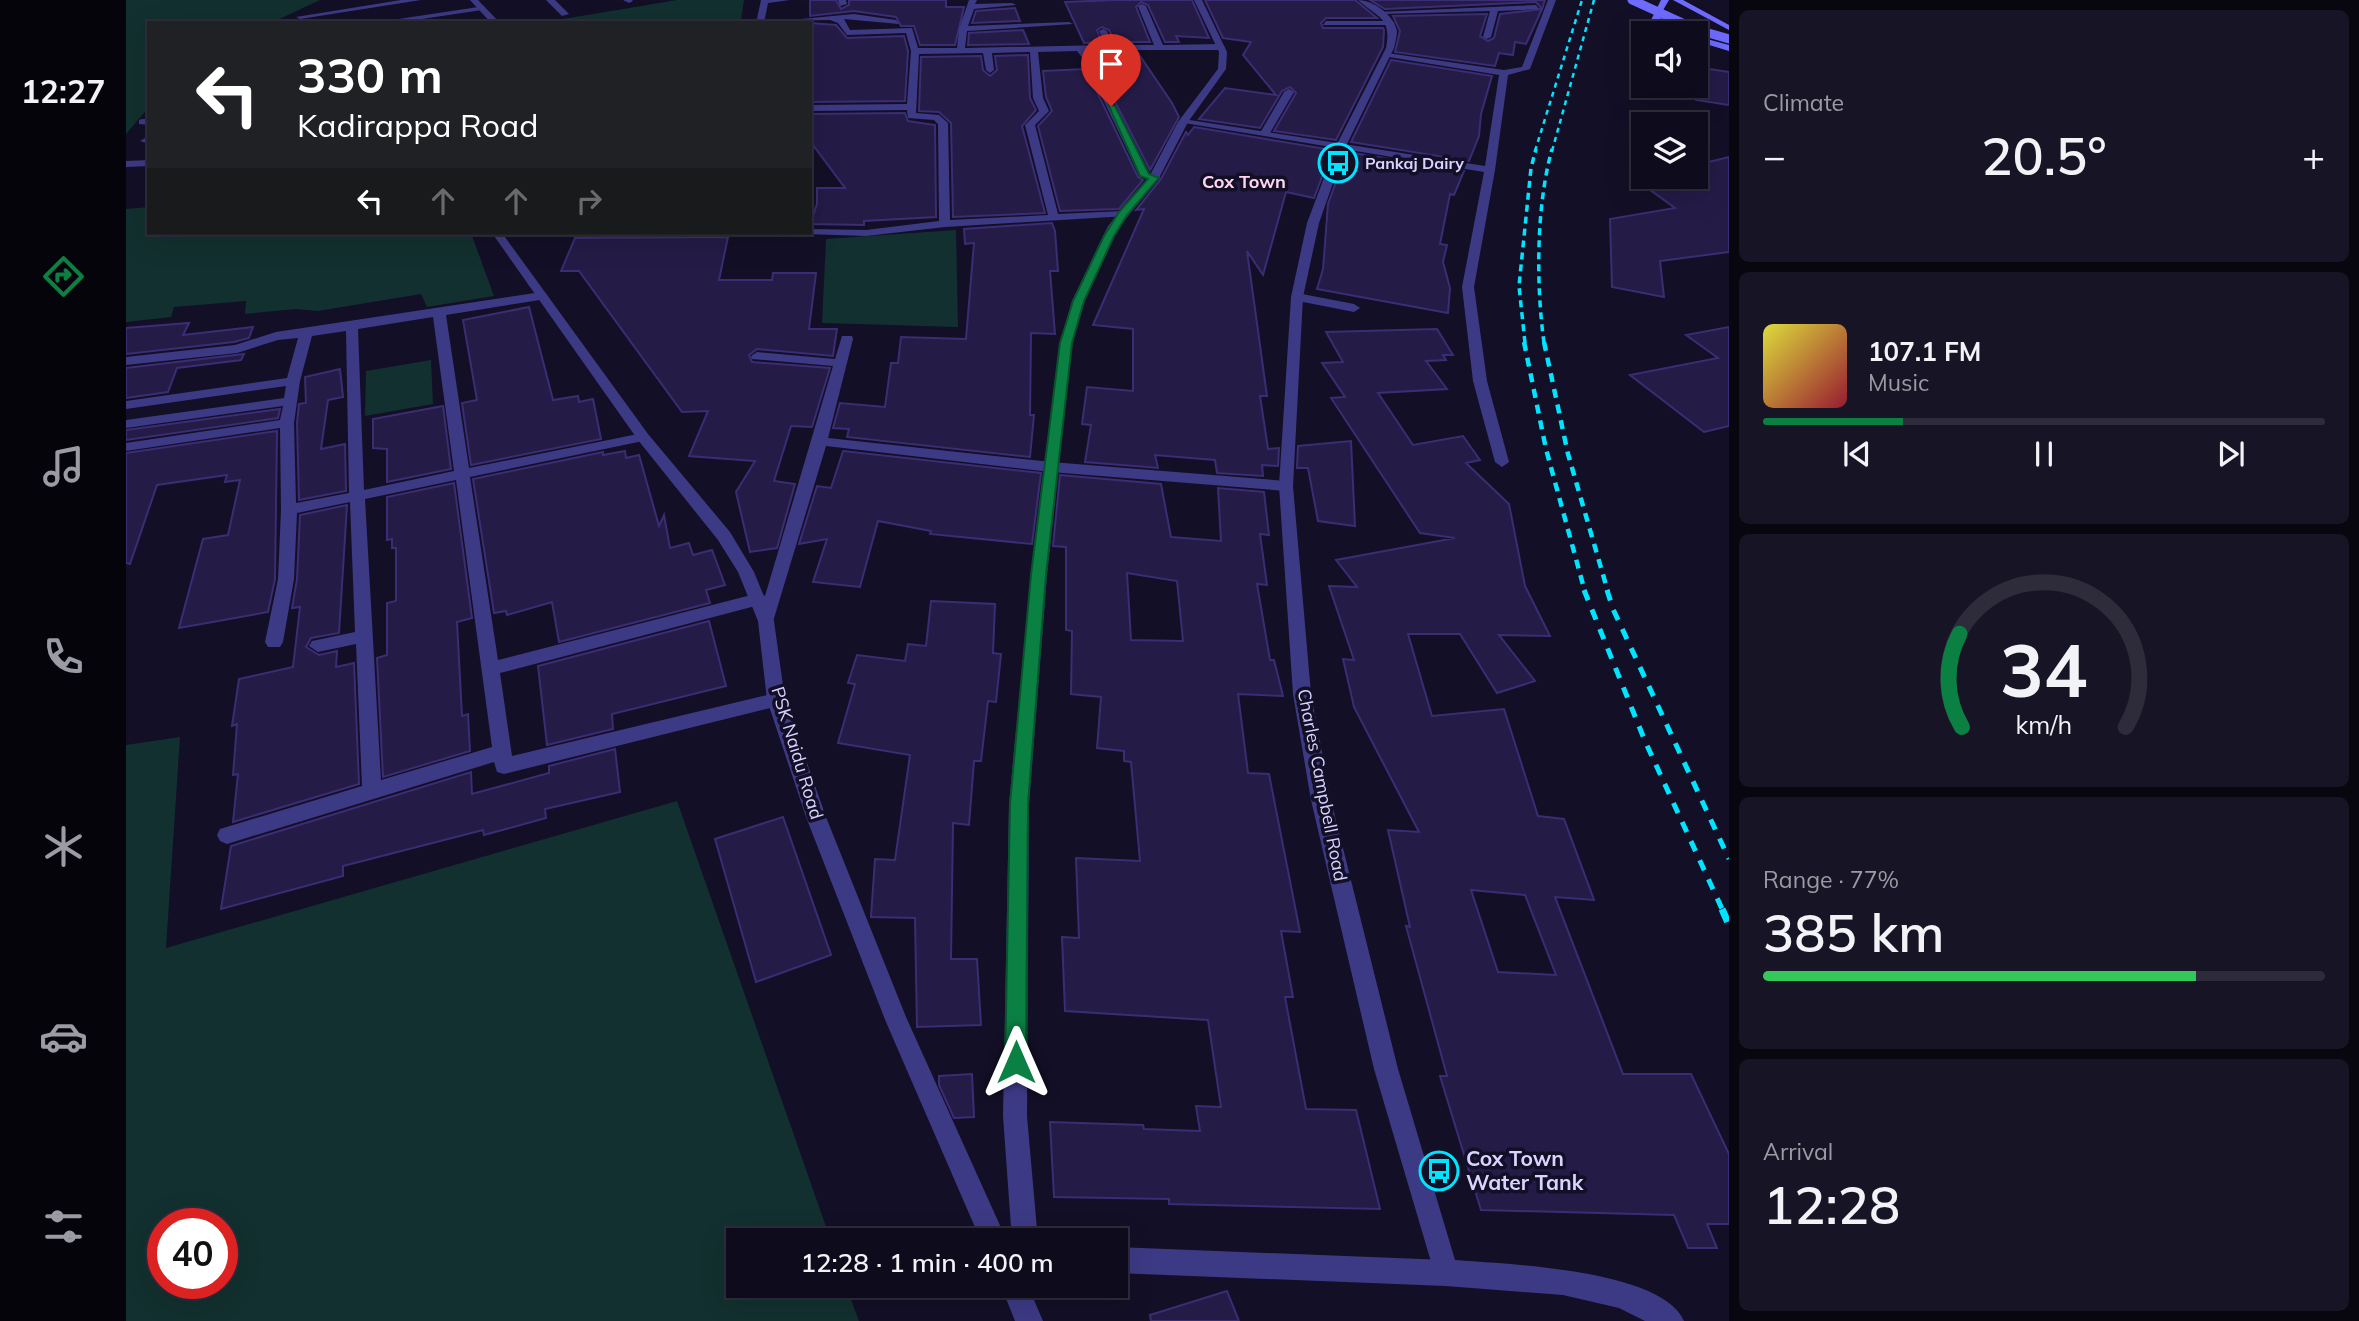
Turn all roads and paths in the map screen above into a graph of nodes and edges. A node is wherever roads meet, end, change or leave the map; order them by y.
1 (417, 0) edge
2 (474, 0) edge
3 (550, 0) edge
4 (765, 0) edge
5 (786, 0) edge
6 (1198, 0) edge
7 (1362, 0) edge
8 (1552, 0) edge
9 (1632, 0) edge
10 (1648, 0) edge
11 (1665, 0) edge
12 (1677, 0) edge
13 (326, 4) dead end
14 (971, 4) edge
15 (1012, 5) dead end
16 (1142, 6) dead end
17 (1536, 7) dead end
18 (482, 8) junction
19 (1495, 8) junction
20 (332, 12) junction
21 (565, 14) dead end
22 (300, 17) dead end
23 (1386, 17) junction
24 (830, 18) junction
25 (390, 21) edge
26 (494, 21) edge
27 (760, 21) edge
28 (802, 21) edge
29 (1660, 21) edge
30 (1326, 23) dead end
31 (1069, 24) dead end
32 (963, 29) junction
33 (909, 30) junction
34 (1729, 30) edge
35 (1103, 31) dead end
36 (1487, 37) dead end
37 (1729, 39) edge
38 (1708, 42) edge
39 (1079, 48) junction
40 (1110, 48) junction
41 (1160, 48) junction
42 (1729, 48) edge
43 (1034, 49) junction
44 (987, 50) junction
45 (915, 51) junction
46 (961, 51) junction
47 (1223, 52) junction
48 (1387, 56) junction
49 (1175, 58) dead end
50 (990, 70) dead end
51 (1504, 73) junction
52 (1289, 93) dead end
53 (913, 107) junction
54 (812, 108) edge
55 (1183, 122) junction
56 (1265, 133) junction
57 (1341, 146) junction
58 (147, 163) edge
59 (126, 164) edge
60 (1490, 170) junction
61 (1154, 178) junction
62 (1122, 214) junction
63 (1054, 219) junction
64 (945, 224) junction
65 (812, 232) edge
66 (498, 235) edge
67 (542, 296) junction
68 (1297, 298) junction
69 (1354, 308) dead end
70 (439, 312) junction
71 (352, 326) junction
72 (306, 333) junction
73 (847, 339) dead end
74 (757, 356) dead end
75 (126, 360) edge
76 (841, 363) junction
77 (293, 381) junction
78 (291, 401) junction
79 (126, 405) edge
80 (287, 423) junction
81 (126, 424) edge
82 (643, 437) junction
83 (820, 441) junction
84 (126, 447) edge
85 (1502, 462) dead end
86 (1051, 467) junction
87 (460, 475) junction
88 (1286, 486) junction
89 (356, 496) junction
90 (289, 510) junction
91 (759, 599) junction
92 (766, 621) junction
93 (365, 636) junction
94 (275, 642) dead end
95 (318, 646) dead end
96 (489, 669) junction
97 (776, 699) junction
98 (502, 752) junction
99 (372, 790) junction
100 (227, 835) dead end
101 (987, 1228) edge
102 (1024, 1228) edge
103 (1128, 1260) edge
104 (1446, 1273) junction
105 (1019, 1298) edge
106 (1028, 1298) edge
107 (1029, 1321) edge
108 (1670, 1321) edge

1 - 20 street
2 - 18 street
3 - 21 street
4 - 5 street
4 - 27 street
6 - 47 street
7 - 23 street
8 - 51 street
9 - 37 main road, bridge
10 - 34 main road
11 - 29 main road
12 - 34 main road
13 - 20 street
14 - 15 street
14 - 32 street
16 - 41 street
17 - 19 street
18 - 25 street
18 - 26 street
19 - 23 street
19 - 36 street
20 - 22 street
23 - 30 street
23 - 48 street, Charles Campbell Road
24 - 28 street
24 - 33 street
24 - 33 street
31 - 32 street
32 - 46 street
33 - 45 street
35 - 40 street
38 - 42 main road
39 - 40 street
39 - 43 street
39 - 61 street
40 - 41 street
41 - 47 street
43 - 44 street
43 - 63 street
44 - 46 street
44 - 50 street
45 - 46 street
45 - 53 street
47 - 49 street
47 - 55 street
48 - 51 street
48 - 57 street, Charles Campbell Road
51 - 60 street
52 - 56 street
53 - 54 street
53 - 64 street
55 - 56 street
55 - 61 street
56 - 57 street
57 - 60 street
57 - 68 street, Charles Campbell Road
58 - 59 street
60 - 85 street
61 - 62 street
62 - 63 street
62 - 86 street
63 - 64 street
64 - 65 street
66 - 67 street, PSK Naidu Road
67 - 70 street
67 - 82 street, PSK Naidu Road
68 - 69 street
68 - 88 street, Charles Campbell Road
70 - 71 street
70 - 87 street
71 - 72 street
71 - 89 street
72 - 75 street
72 - 77 street
73 - 76 street
74 - 76 street
76 - 83 street
77 - 78 street
77 - 79 street
78 - 80 street
78 - 81 street
80 - 84 street
80 - 90 street
82 - 87 street
82 - 91 street, PSK Naidu Road
83 - 86 street
83 - 92 street
86 - 88 street
86 - 102 street
87 - 89 street
87 - 96 street
88 - 104 street, Charles Campbell Road
89 - 90 street
89 - 93 street
90 - 94 street
91 - 92 street, PSK Naidu Road
91 - 96 street
92 - 97 street, PSK Naidu Road
93 - 95 street
93 - 99 street
96 - 98 street
97 - 98 street
97 - 101 street, PSK Naidu Road
98 - 99 street
99 - 100 street
103 - 104 street
104 - 108 street
105 - 107 street
106 - 107 street

